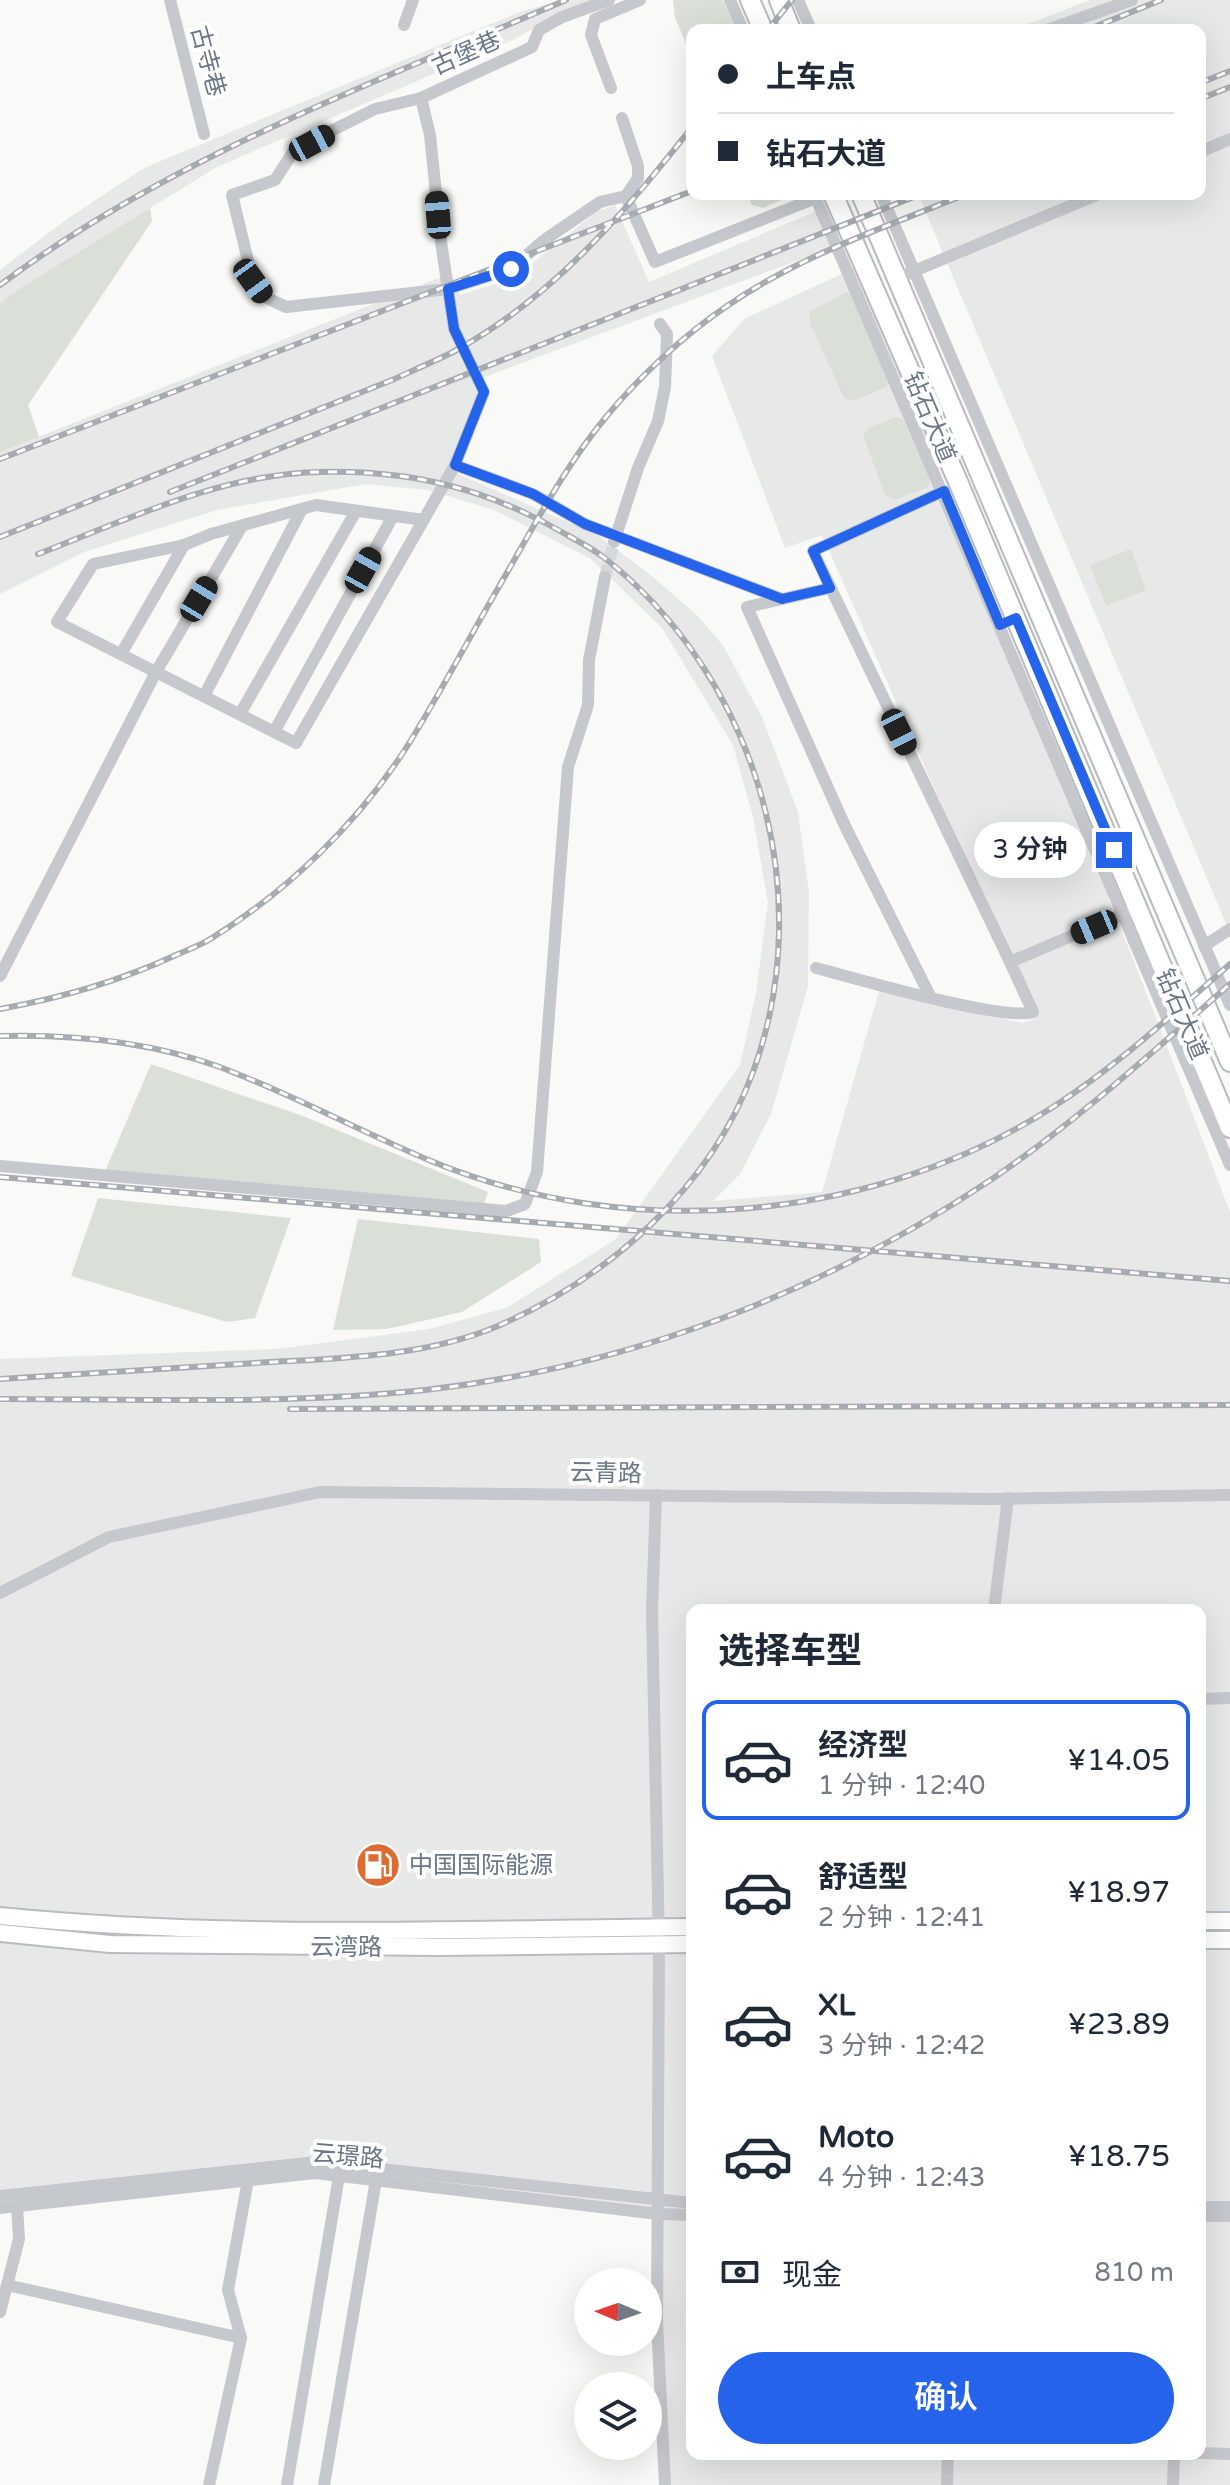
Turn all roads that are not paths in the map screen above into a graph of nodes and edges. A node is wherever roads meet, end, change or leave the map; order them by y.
1 (170, 0) edge
2 (413, 0) edge
3 (609, 0) edge
4 (640, 0) edge
5 (730, 0) edge
6 (750, 0) edge
7 (779, 0) edge
8 (798, 0) edge
9 (1132, 0) edge
10 (740, 24) edge
11 (760, 24) edge
12 (789, 24) edge
13 (808, 24) edge
14 (1064, 24) edge
15 (404, 25) dead end
16 (611, 88) dead end
17 (421, 98) junction
18 (622, 118) dead end
19 (204, 134) dead end
20 (1230, 139) edge
21 (1206, 149) edge
22 (626, 196) junction
23 (809, 200) edge
24 (823, 200) edge
25 (864, 200) edge
26 (883, 200) edge
27 (1085, 200) edge
28 (906, 275) junction
29 (448, 289) junction
30 (660, 324) dead end
31 (942, 360) junction
32 (939, 459) junction
33 (455, 465) junction
34 (944, 491) junction
35 (302, 509) junction
36 (356, 511) junction
37 (393, 516) junction
38 (424, 520) junction
39 (242, 526) junction
40 (614, 539) junction
41 (184, 545) junction
42 (605, 577) tunnel mouth
43 (830, 588) junction
44 (782, 599) junction
45 (1008, 622) junction
46 (121, 654) junction
47 (156, 672) junction
48 (204, 696) junction
49 (240, 714) junction
50 (274, 732) junction
51 (1130, 912) junction
52 (1230, 929) edge
53 (1204, 946) junction
54 (1010, 962) junction
55 (816, 968) dead end
56 (0, 976) edge
57 (930, 996) junction
58 (1230, 1005) edge
59 (1230, 1062) edge
60 (1230, 1128) edge
61 (1230, 1165) edge
62 (0, 1166) edge
63 (656, 1495) junction
64 (1230, 1495) edge
65 (1008, 1498) junction
66 (0, 1593) edge
67 (995, 1604) edge
68 (1230, 1698) edge
69 (1206, 1699) edge
70 (0, 1916) edge
71 (1206, 1921) edge
72 (1230, 1921) edge
73 (686, 1928) edge
74 (0, 1933) edge
75 (658, 1935) junction
76 (1206, 1940) edge
77 (1230, 1940) edge
78 (686, 1942) edge
79 (339, 2176) junction
80 (248, 2180) junction
81 (376, 2180) junction
82 (0, 2196) edge
83 (658, 2200) junction
84 (686, 2202) edge
85 (17, 2206) junction
86 (1206, 2207) edge
87 (1230, 2207) edge
88 (0, 2208) edge
89 (658, 2214) junction
90 (686, 2215) edge
91 (1206, 2216) edge
92 (1230, 2216) edge
93 (7, 2285) junction
94 (0, 2312) edge
95 (241, 2338) junction
96 (1206, 2453) edge
97 (1230, 2454) edge
98 (948, 2460) edge
99 (1174, 2460) edge
100 (209, 2485) edge
101 (287, 2485) edge
102 (324, 2485) edge
103 (665, 2485) edge
104 (947, 2485) edge
105 (1173, 2485) edge

1 - 19 street, 古寺巷
2 - 15 street
3 - 17 street, 古堡巷
4 - 16 street
5 - 10 street
6 - 11 highway
7 - 12 highway
8 - 13 street
9 - 14 street
17 - 29 street
17 - 29 street, 古堡巷
18 - 22 street
20 - 21 street
22 - 23 street
22 - 29 street
24 - 32 highway, 钻石大道
25 - 28 highway, 钻石大道
26 - 28 street
27 - 28 street
28 - 31 highway, 钻石大道
29 - 33 street
30 - 40 street
31 - 53 street
31 - 59 highway, 钻石大道
32 - 34 street
32 - 45 highway, 钻石大道
33 - 38 street
33 - 40 street
34 - 43 street
34 - 45 street
35 - 36 street
35 - 39 street
35 - 48 street
36 - 37 street
36 - 49 street
37 - 38 street
37 - 50 street
38 - 50 street
39 - 41 street
39 - 47 street
40 - 44 street
41 - 46 street
41 - 46 street
42 - 62 street
43 - 44 street
43 - 54 street
44 - 57 street
45 - 51 highway, 钻石大道
46 - 47 street
47 - 48 street
47 - 56 street
48 - 49 street
49 - 50 street
51 - 54 street
51 - 60 highway, 钻石大道
51 - 61 street
52 - 53 street
53 - 58 street
54 - 57 street
55 - 57 street
63 - 65 street, 云青路
63 - 66 street, 云青路
63 - 75 street
64 - 65 street, 云青路
65 - 67 street
68 - 69 street
70 - 75 main road, 云湾路
71 - 72 main road
73 - 75 main road, 云湾路
74 - 75 main road, 云湾路
75 - 78 main road, 云湾路
75 - 83 street
76 - 77 main road
79 - 80 street, 云璟路
79 - 81 street, 云璟路
79 - 101 street
80 - 85 street, 云璟路
80 - 95 street
81 - 89 street, 云璟路
81 - 102 street
82 - 83 street, 云璟路
83 - 84 street, 云璟路
83 - 89 street
85 - 88 street, 云璟路
85 - 93 street
86 - 87 street
89 - 90 street, 云璟路
89 - 103 street
91 - 92 street
93 - 94 street
93 - 95 street
95 - 100 street
96 - 97 street
98 - 104 street
99 - 105 street

